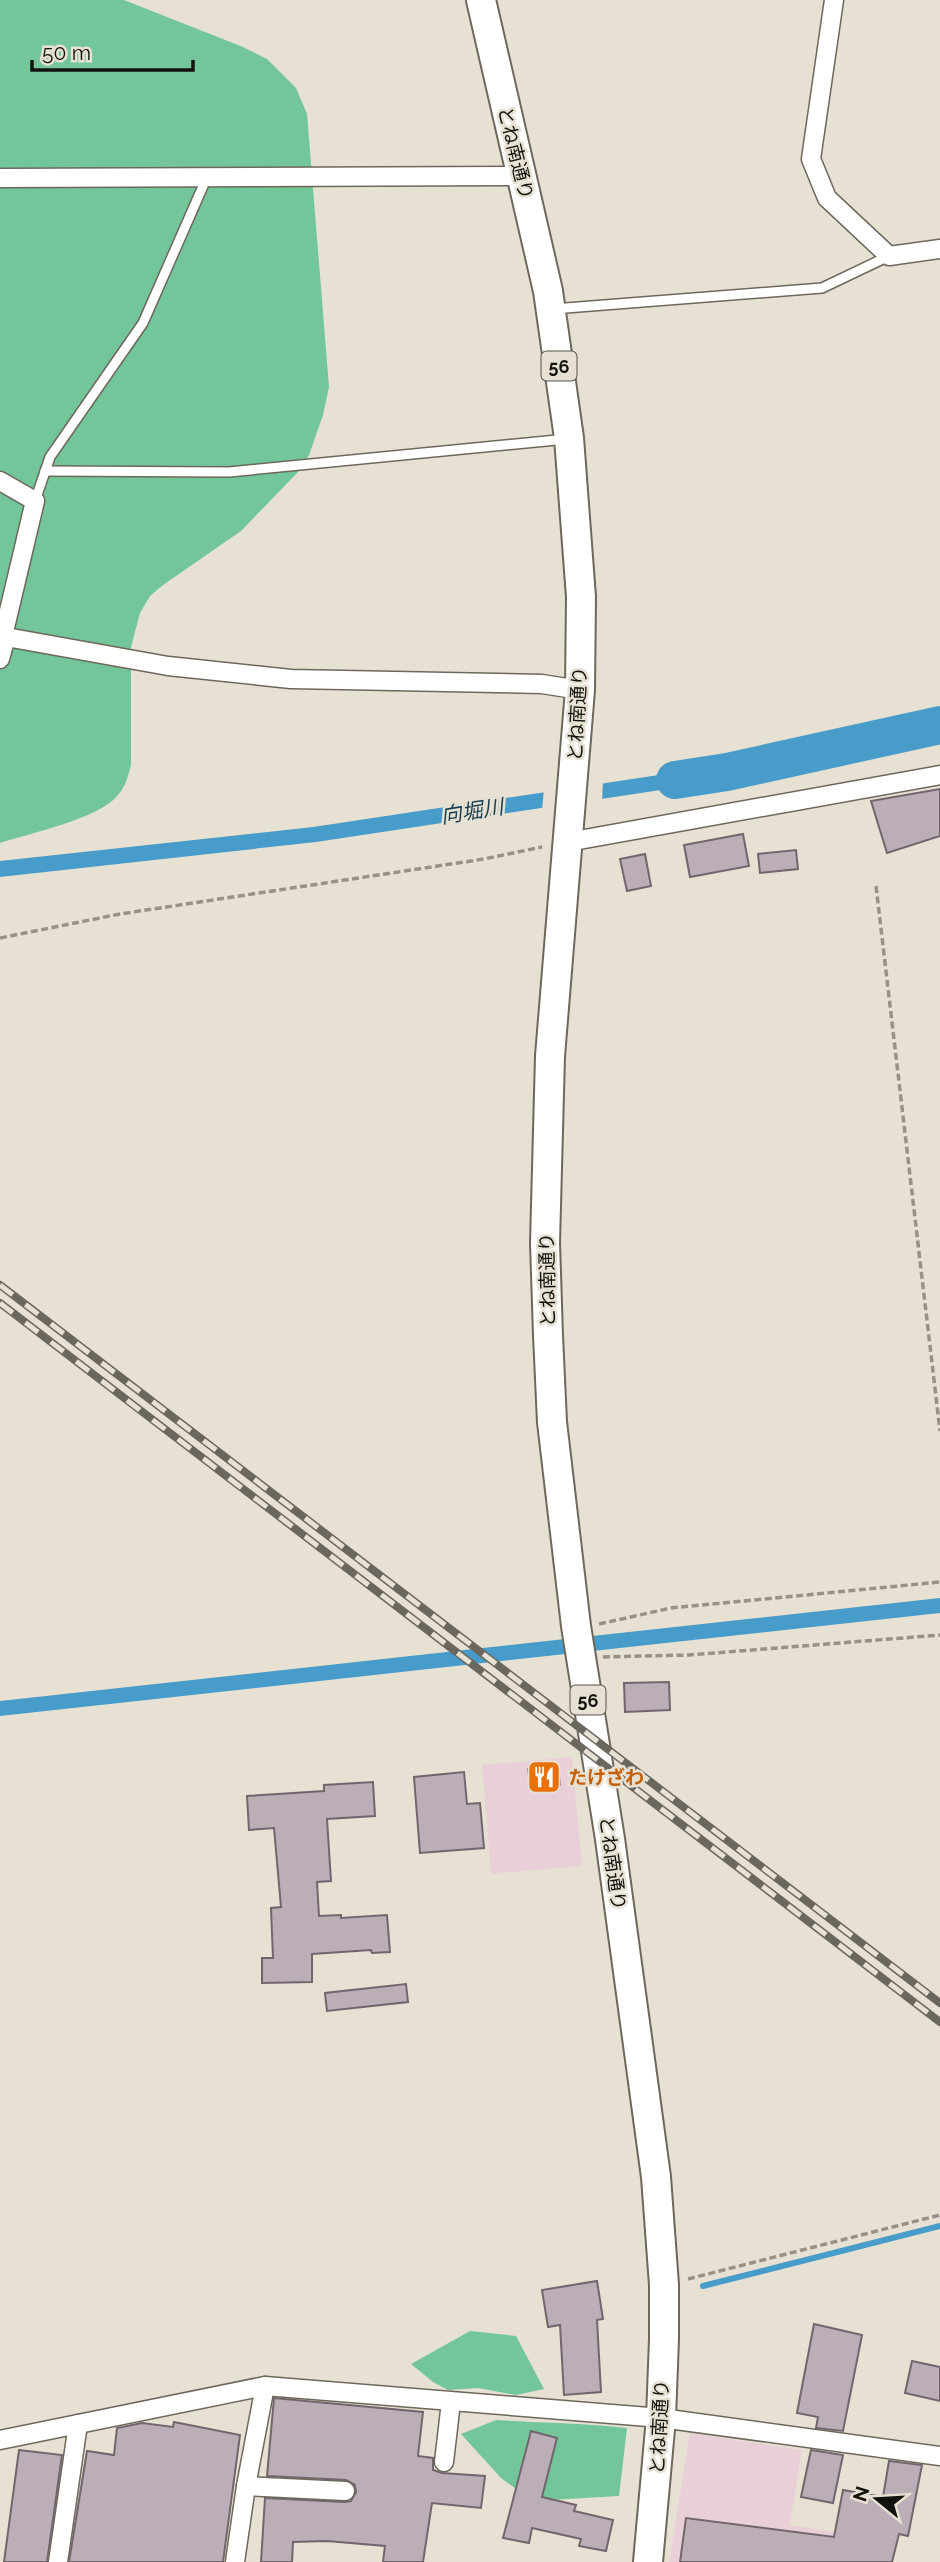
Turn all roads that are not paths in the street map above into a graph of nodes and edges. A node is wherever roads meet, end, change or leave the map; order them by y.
1 (481, 0) edge
2 (834, 0) edge
3 (522, 176) junction
4 (206, 177) junction
5 (0, 178) edge
6 (940, 249) edge
7 (889, 256) junction
8 (551, 310) junction
9 (569, 439) junction
10 (46, 471) junction
11 (0, 481) edge
12 (35, 501) junction
13 (6, 637) junction
14 (0, 659) edge
15 (580, 690) junction
16 (940, 775) edge
17 (569, 838) junction
18 (265, 2386) junction
19 (451, 2402) junction
20 (661, 2418) junction
21 (78, 2424) junction
22 (0, 2440) edge
23 (940, 2456) edge
24 (444, 2462) dead end
25 (246, 2486) junction
26 (345, 2491) dead end
27 (58, 2562) edge
28 (235, 2562) edge
29 (648, 2562) edge

1 - 3 main road, とね南通り / 56
2 - 7 street
3 - 4 street
3 - 8 main road, とね南通り / 56
4 - 5 street
4 - 10 lane
6 - 7 street
7 - 8 lane
8 - 9 main road, とね南通り / 56
9 - 10 lane
9 - 15 main road, とね南通り / 56
10 - 12 lane
11 - 12 street
12 - 13 street
13 - 14 street
13 - 15 street
15 - 17 main road, とね南通り / 56
16 - 17 street
17 - 20 main road, とね南通り / 56
18 - 19 street
18 - 21 street
18 - 25 street
19 - 20 street
19 - 24 street
20 - 23 street
20 - 29 main road, とね南通り / 56
21 - 22 street
21 - 27 street
25 - 26 street
25 - 28 street

